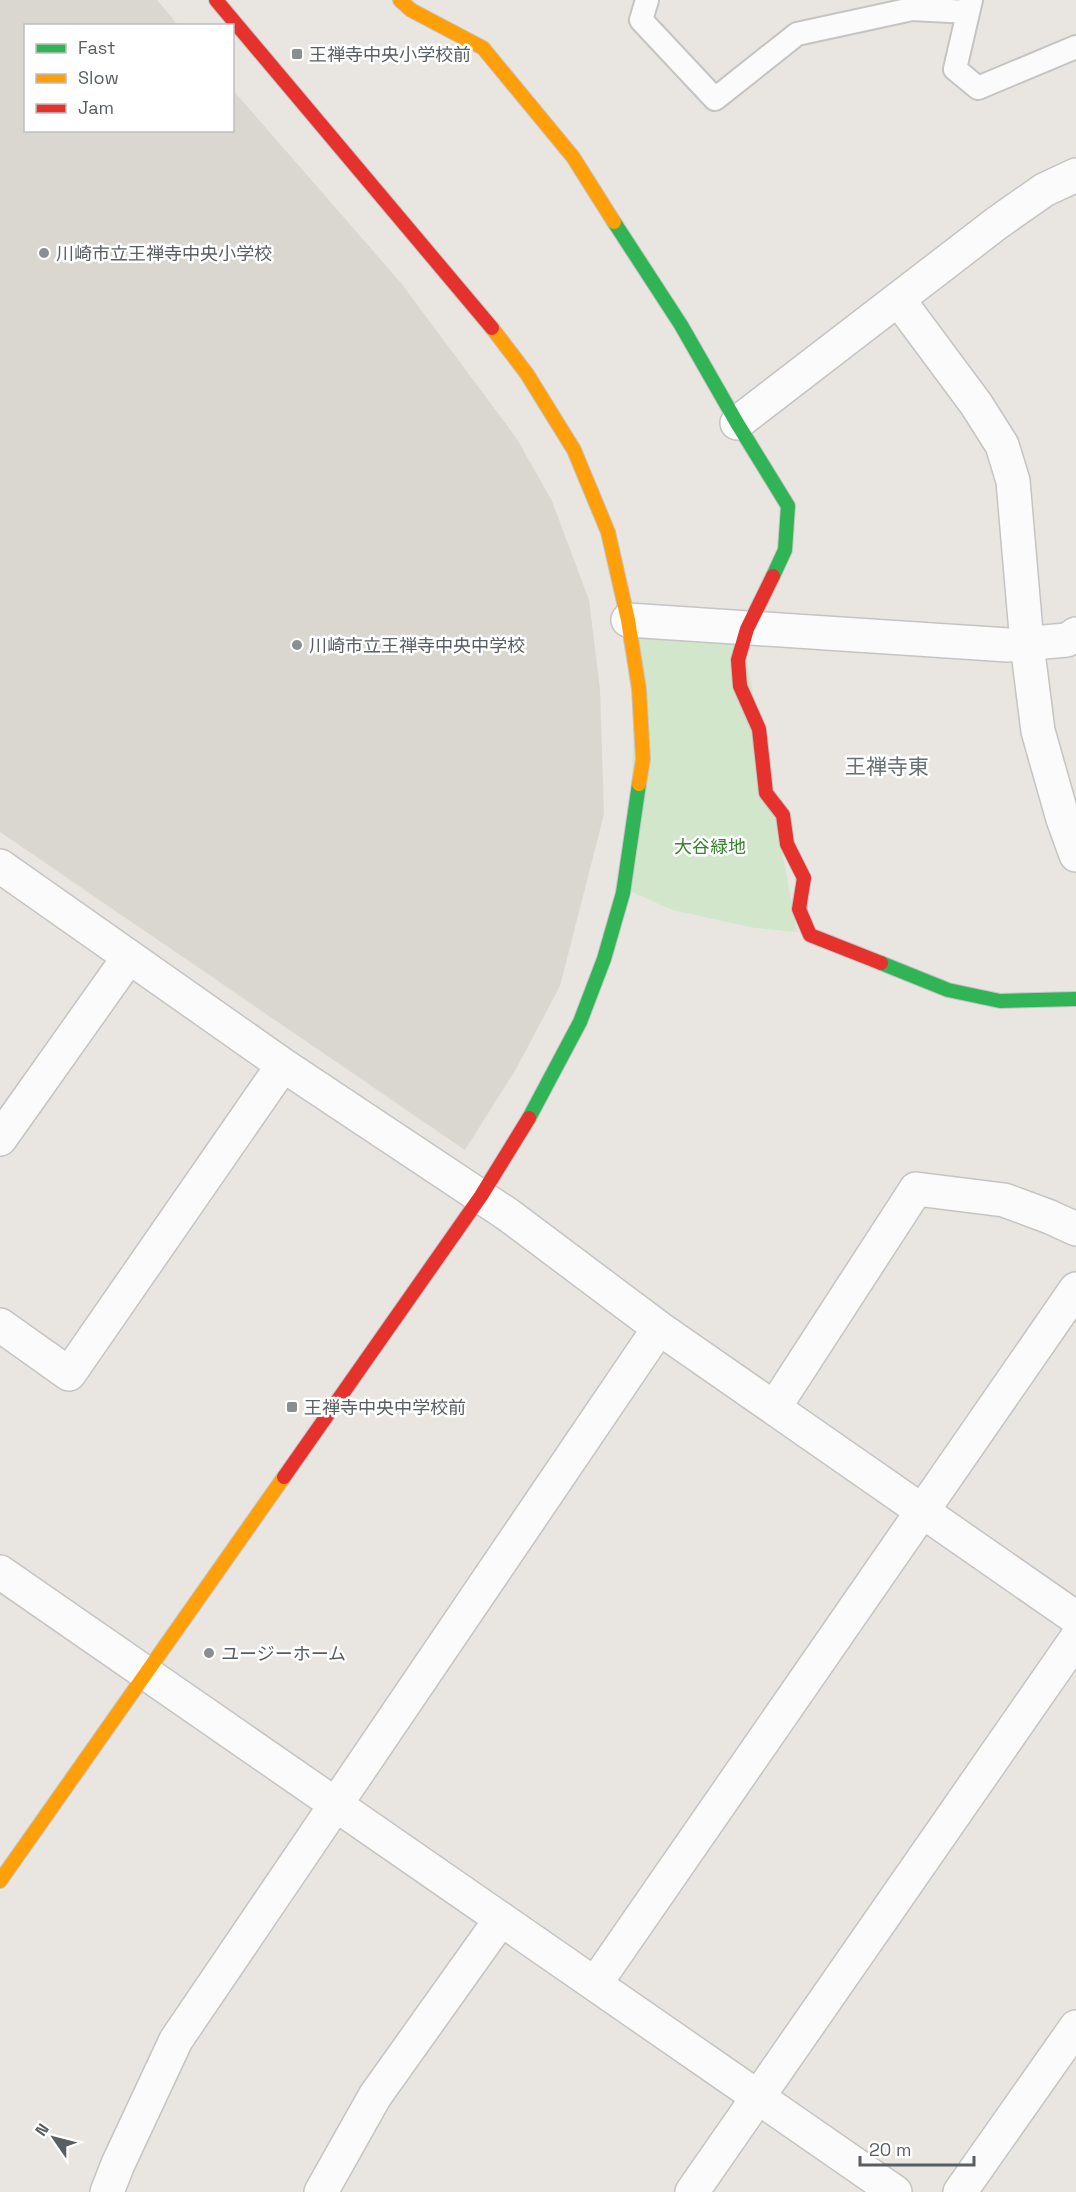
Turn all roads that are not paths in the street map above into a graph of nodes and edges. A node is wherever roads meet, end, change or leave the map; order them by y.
1 (216, 0) edge
2 (400, 0) edge
3 (647, 0) edge
4 (909, 4) edge
5 (969, 6) edge
6 (1076, 47) edge
7 (1076, 175) edge
8 (898, 298) junction
9 (737, 423) junction
10 (628, 620) junction
11 (747, 629) junction
12 (1076, 634) edge
13 (1027, 644) junction
14 (1076, 855) edge
15 (0, 866) edge
16 (129, 957) junction
17 (1076, 999) edge
18 (283, 1065) junction
19 (0, 1139) edge
20 (481, 1196) junction
21 (1076, 1229) edge
22 (1076, 1289) edge
23 (0, 1325) edge
24 (659, 1328) junction
25 (774, 1408) junction
26 (922, 1510) junction
27 (0, 1572) edge
28 (1076, 1618) edge
29 (1076, 1639) edge
30 (146, 1673) junction
31 (335, 1804) junction
32 (0, 1881) edge
33 (501, 1919) junction
34 (595, 1984) junction
35 (1076, 2027) edge
36 (758, 2097) junction
37 (107, 2192) edge
38 (321, 2192) edge
39 (692, 2192) edge
40 (895, 2192) edge
41 (960, 2192) edge

1 - 10 street
2 - 9 street
3 - 4 lane
4 - 5 lane
5 - 6 lane
7 - 8 street
8 - 9 street
8 - 13 street
9 - 11 street
10 - 11 street
10 - 20 street
11 - 13 street
11 - 17 street
12 - 13 street
13 - 14 street
15 - 16 street
16 - 18 street
16 - 19 street
18 - 20 street
18 - 23 street
20 - 24 street
20 - 30 street
21 - 25 street
22 - 26 street
24 - 25 street
24 - 31 street
25 - 26 street
26 - 28 street
26 - 34 street
27 - 30 street
29 - 36 street
30 - 31 street
30 - 32 street
31 - 33 street
31 - 37 street
33 - 34 street
33 - 38 street
34 - 36 street
35 - 41 street
36 - 39 street
36 - 40 street

